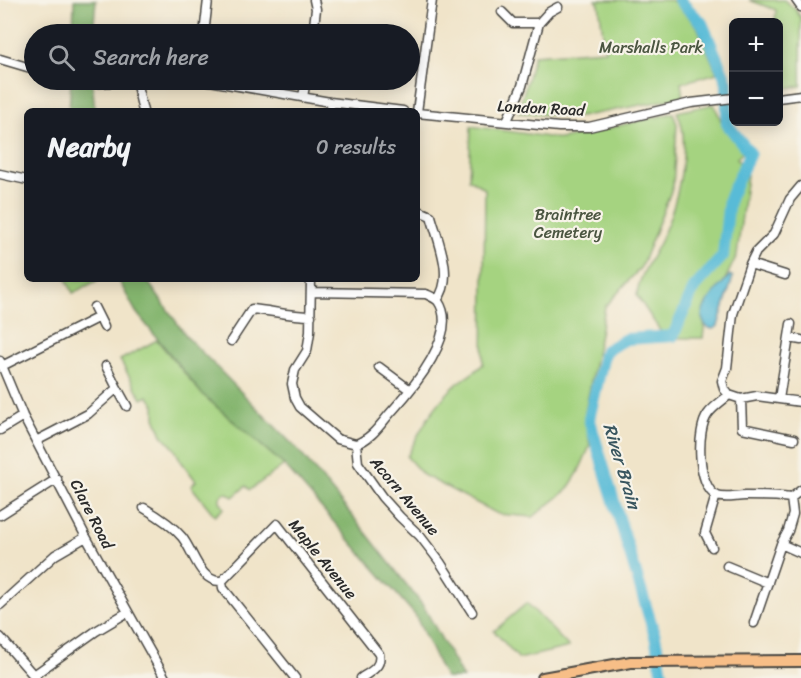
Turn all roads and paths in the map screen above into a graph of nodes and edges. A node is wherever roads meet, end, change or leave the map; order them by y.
1 (208, 0) edge
2 (314, 0) edge
3 (432, 0) edge
4 (796, 0) edge
5 (558, 7) dead end
6 (801, 7) edge
7 (502, 12) dead end
8 (538, 23) junction
9 (205, 24) edge
10 (314, 24) edge
11 (0, 59) edge
12 (24, 66) edge
13 (138, 90) edge
14 (262, 90) edge
15 (304, 90) edge
16 (420, 90) edge
17 (420, 90) edge
18 (801, 95) edge
19 (303, 97) junction
20 (783, 97) edge
21 (729, 99) edge
22 (801, 102) edge
23 (330, 106) edge
24 (142, 108) edge
25 (359, 108) edge
26 (418, 108) edge
27 (420, 112) edge
28 (507, 121) junction
29 (0, 174) edge
30 (24, 179) edge
31 (801, 186) edge
32 (420, 211) edge
33 (750, 264) junction
34 (785, 275) dead end
35 (311, 282) edge
36 (312, 291) junction
37 (437, 300) junction
38 (94, 307) dead end
39 (99, 316) junction
40 (311, 316) junction
41 (791, 324) dead end
42 (104, 327) dead end
43 (789, 338) junction
44 (231, 340) dead end
45 (801, 340) edge
46 (1, 364) edge
47 (106, 366) dead end
48 (379, 367) dead end
49 (117, 388) junction
50 (410, 390) junction
51 (729, 395) junction
52 (741, 399) junction
53 (779, 399) junction
54 (801, 402) edge
55 (127, 406) dead end
56 (23, 416) junction
57 (0, 430) edge
58 (794, 439) dead end
59 (36, 441) junction
60 (357, 444) junction
61 (57, 479) junction
62 (801, 490) edge
63 (716, 495) junction
64 (791, 498) junction
65 (144, 508) dead end
66 (0, 515) edge
67 (86, 537) junction
68 (781, 544) junction
69 (712, 547) dead end
70 (801, 553) edge
71 (727, 566) dead end
72 (222, 581) junction
73 (768, 583) junction
74 (0, 605) edge
75 (128, 612) junction
76 (472, 612) dead end
77 (754, 623) dead end
78 (0, 637) edge
79 (801, 661) edge
80 (35, 676) edge
81 (165, 678) edge
82 (296, 678) edge
83 (361, 678) edge
84 (543, 678) edge

1 - 9 street
2 - 10 street
3 - 16 street
4 - 6 street
5 - 8 street
7 - 8 street
8 - 28 street
11 - 12 street
13 - 24 street
14 - 19 street
15 - 19 street
17 - 26 street
18 - 20 street
19 - 23 street
20 - 22 street
21 - 28 street, London Road
23 - 25 street
27 - 28 street, London Road
29 - 30 street
31 - 33 street
32 - 37 street
33 - 34 street
33 - 51 street
35 - 36 street, Acorn Avenue
36 - 37 street
36 - 40 street, Acorn Avenue
37 - 50 street
38 - 39 street
39 - 42 street
39 - 46 street
40 - 44 street
40 - 60 street, Acorn Avenue
41 - 43 street
43 - 45 street
43 - 53 street
46 - 56 street, Clare Road
47 - 49 street
48 - 50 street
49 - 55 street
49 - 59 street
50 - 60 street
51 - 52 street
51 - 63 street
52 - 53 street
52 - 58 street
53 - 54 street
56 - 57 street
56 - 59 street, Clare Road
59 - 61 street, Clare Road
60 - 76 street, Acorn Avenue
61 - 66 street
61 - 67 street, Clare Road
62 - 64 street
63 - 64 street
63 - 69 street
64 - 68 street
65 - 72 street
67 - 74 street
67 - 75 street, Clare Road
68 - 70 street
68 - 73 street
71 - 73 street
72 - 82 street
72 - 83 street, Maple Avenue
73 - 77 street
75 - 80 street
75 - 81 street, Clare Road
78 - 80 street
79 - 84 main road

